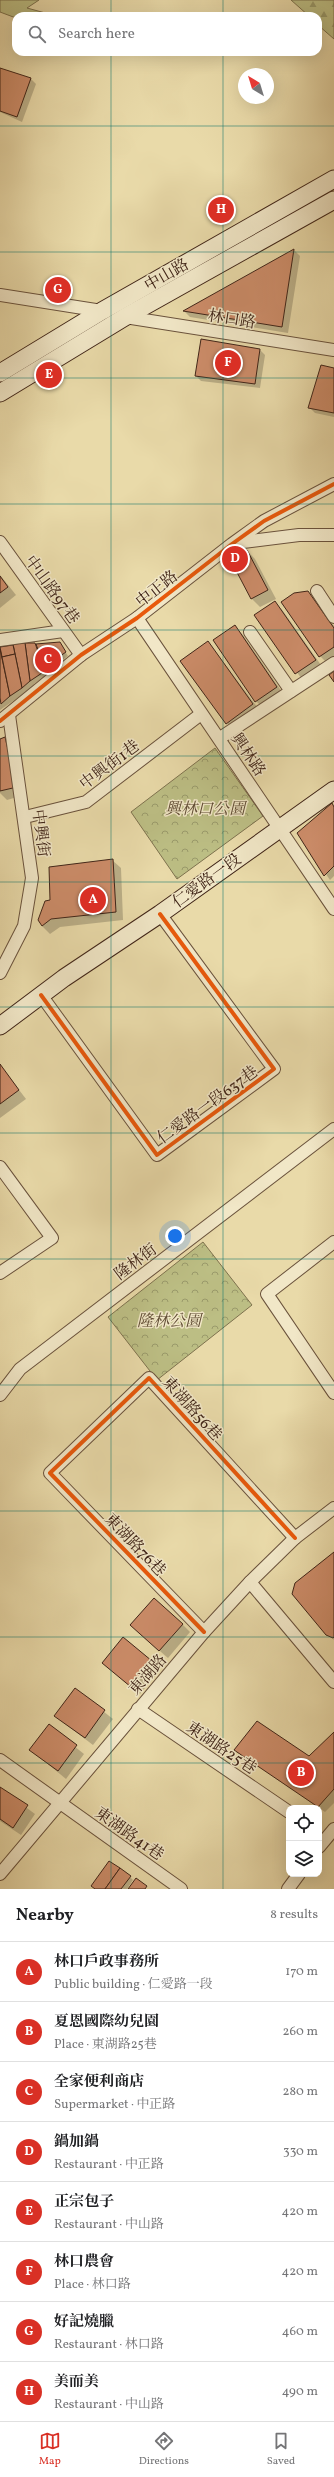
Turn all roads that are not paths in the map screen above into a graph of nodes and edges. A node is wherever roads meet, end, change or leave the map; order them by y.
1 (334, 179) edge
2 (334, 200) edge
3 (0, 295) edge
4 (102, 311) junction
5 (125, 318) junction
6 (334, 350) edge
7 (0, 373) edge
8 (0, 393) edge
9 (334, 484) edge
10 (334, 536) edge
11 (0, 542) edge
12 (232, 544) junction
13 (317, 591) dead end
14 (334, 617) edge
15 (137, 618) junction
16 (63, 631) junction
17 (250, 632) dead end
18 (0, 640) edge
19 (81, 655) junction
20 (334, 663) edge
21 (291, 690) junction
22 (201, 714) junction
23 (4, 718) edge
24 (220, 738) junction
25 (334, 790) edge
26 (25, 817) junction
27 (280, 828) junction
28 (334, 909) edge
29 (160, 914) junction
30 (0, 973) edge
31 (41, 995) junction
32 (0, 1026) edge
33 (334, 1129) edge
34 (0, 1167) edge
35 (334, 1242) edge
36 (0, 1273) edge
37 (334, 1393) edge
38 (0, 1395) edge
39 (50, 1474) joint
40 (334, 1508) edge
41 (295, 1538) junction
42 (250, 1582) junction
43 (204, 1632) junction
44 (334, 1682) edge
45 (138, 1710) junction
46 (0, 1760) edge
47 (60, 1803) junction
48 (286, 1810) edge
49 (0, 1874) edge
50 (297, 1877) edge
51 (181, 1889) edge
52 (288, 1889) edge

1 - 4 main road, 中山路
2 - 5 main road, 中山路
3 - 4 street
4 - 7 main road, 中山路
5 - 6 street, 林口路
5 - 8 main road, 中山路
9 - 12 street, 中正路
10 - 12 street
11 - 16 street, 中山路97巷
12 - 15 street, 中正路
13 - 14 street
15 - 19 street, 中正路
15 - 22 street, 興林路
16 - 18 street
16 - 19 street, 中山路97巷
17 - 21 street
19 - 23 street, 中正路
20 - 21 street
21 - 24 street
22 - 24 street, 興林路
22 - 26 street, 中興街1巷
23 - 26 street, 中興街
24 - 27 street, 興林路
25 - 27 main road, 仁愛路一段
26 - 30 street, 中興街
27 - 28 street, 興林路
27 - 29 main road, 仁愛路一段
29 - 31 main road, 仁愛路一段
29 - 31 street, 仁愛路一段637巷
31 - 32 main road, 仁愛路一段
33 - 38 street, 隆林街
34 - 36 street
35 - 37 street
39 - 41 street, 東湖路56巷
39 - 43 street, 東湖路76巷
40 - 41 street, 東湖路
41 - 42 street, 東湖路
42 - 43 street, 東湖路
42 - 44 street
43 - 45 street, 東湖路
45 - 47 street, 東湖路
45 - 48 street, 東湖路25巷
46 - 47 street, 東湖路41巷
47 - 49 street, 東湖路
47 - 51 street, 東湖路41巷
50 - 52 street

